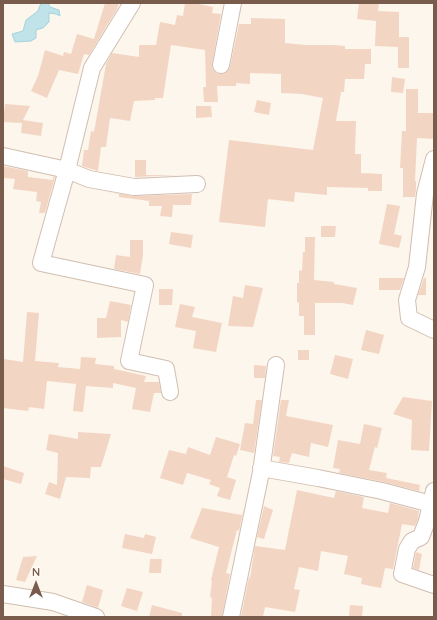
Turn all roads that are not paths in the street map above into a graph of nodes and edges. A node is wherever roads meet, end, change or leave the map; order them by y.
1 (132, 3) edge
2 (233, 3) edge
3 (221, 65) dead end
4 (3, 156) edge
5 (434, 159) edge
6 (67, 170) junction
7 (197, 184) dead end
8 (434, 330) edge
9 (276, 364) dead end
10 (170, 392) dead end
11 (261, 468) junction
12 (433, 497) edge
13 (434, 585) edge
14 (3, 594) edge
15 (96, 617) edge
16 (231, 617) edge

1 - 6 street
2 - 3 street
4 - 6 street
5 - 8 street
6 - 7 street
6 - 10 street
9 - 11 street
11 - 12 street
11 - 16 street
12 - 13 street
14 - 15 street

